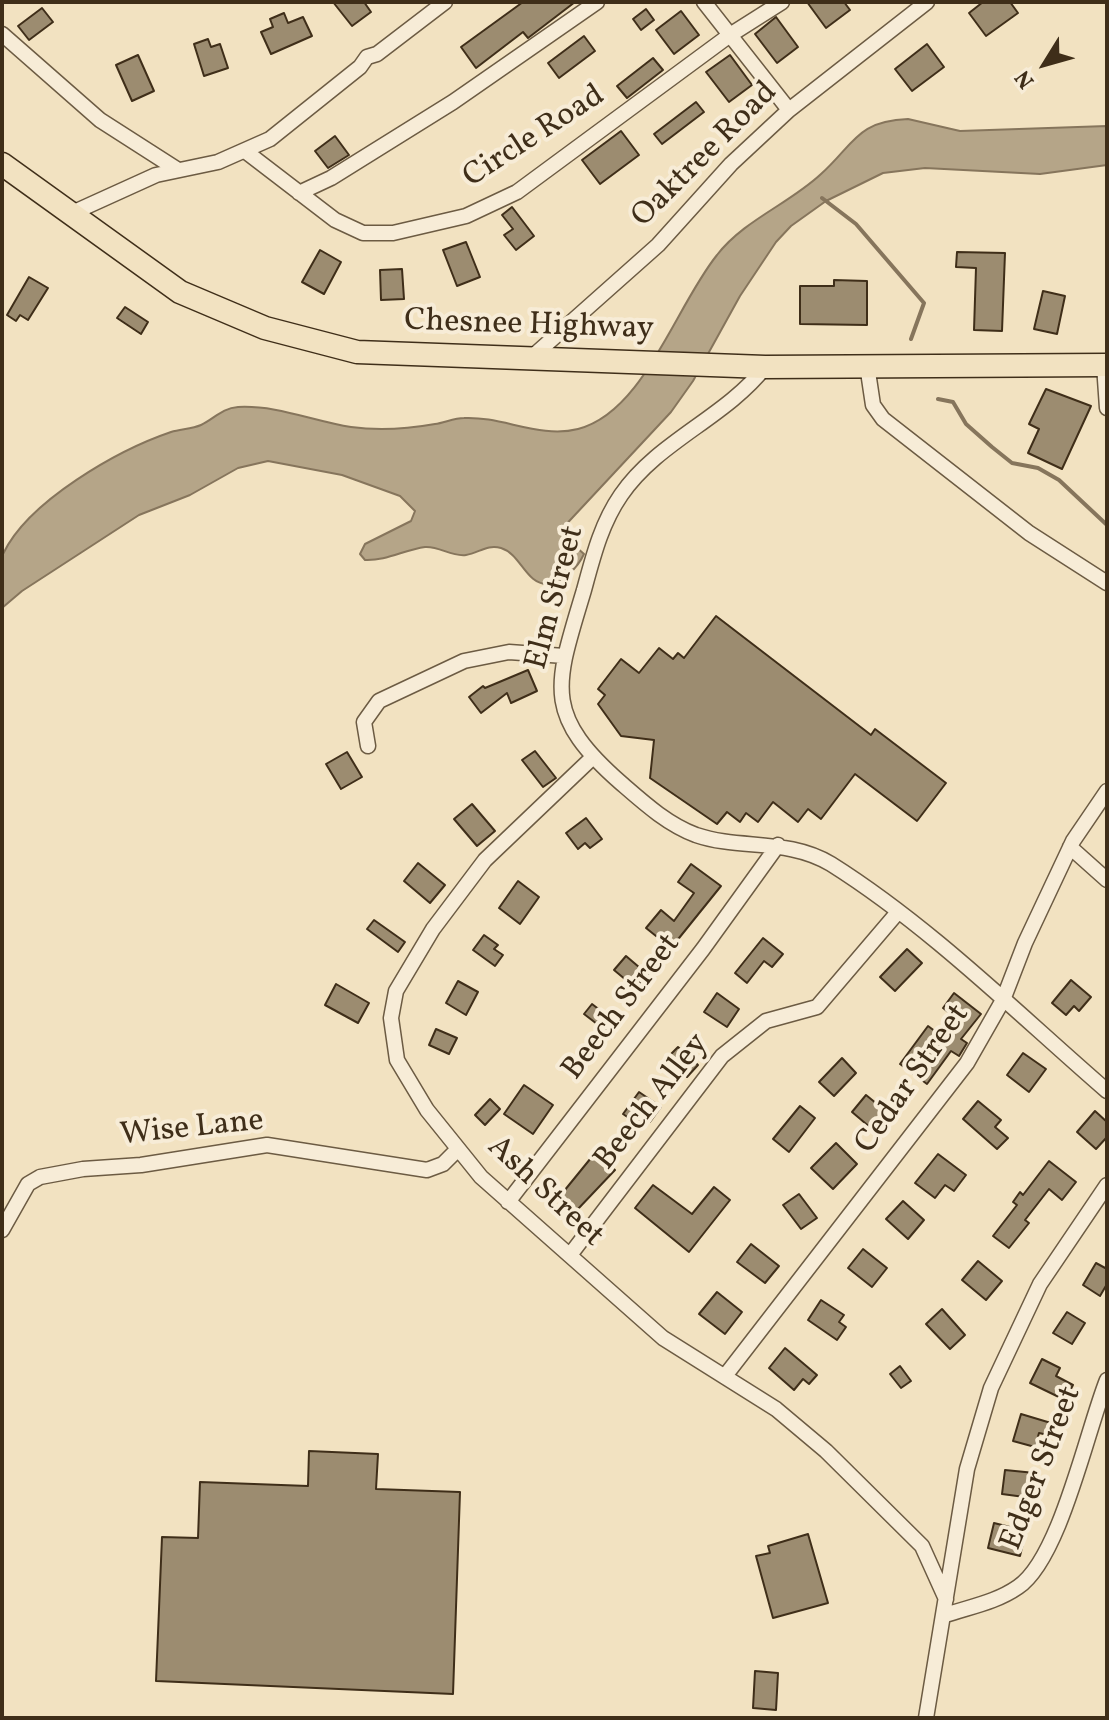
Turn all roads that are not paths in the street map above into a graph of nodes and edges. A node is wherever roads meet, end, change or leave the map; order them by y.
1 (445, 2) edge
2 (597, 2) edge
3 (704, 2) edge
4 (782, 2) edge
5 (927, 2) edge
6 (2, 34) edge
7 (730, 35) junction
8 (789, 110) junction
9 (245, 151) junction
10 (2, 164) edge
11 (178, 170) junction
12 (299, 193) junction
13 (70, 214) junction
14 (532, 357) junction
15 (867, 365) junction
16 (1105, 365) edge
17 (765, 367) junction
18 (1107, 408) edge
19 (1107, 583) edge
20 (564, 656) junction
21 (368, 746) dead end
22 (592, 758) junction
23 (1107, 791) edge
24 (778, 845) junction
25 (1070, 847) junction
26 (1107, 880) edge
27 (898, 912) junction
28 (1003, 1000) junction
29 (1107, 1091) edge
30 (457, 1150) junction
31 (1107, 1185) edge
32 (508, 1202) junction
33 (2, 1230) edge
34 (570, 1255) junction
35 (725, 1376) junction
36 (1107, 1380) edge
37 (946, 1599) junction
38 (943, 1616) junction
39 (931, 1716) edge

1 - 9 street
2 - 12 street
3 - 7 street
4 - 7 street, Circle Road
5 - 8 street, Oaktree Road
6 - 11 street
7 - 8 street
7 - 12 street, Circle Road
8 - 14 street, Oaktree Road
9 - 11 street
9 - 12 street, Circle Road
10 - 13 main road, Chesnee Highway
11 - 13 street
13 - 14 main road, Chesnee Highway
14 - 17 main road, Chesnee Highway
15 - 16 main road, Chesnee Highway
15 - 17 main road, Chesnee Highway
15 - 19 street
16 - 18 street
17 - 20 street, Elm Street
20 - 21 street
20 - 22 street, Elm Street
22 - 24 street, Elm Street
22 - 30 street, Ash Street
23 - 25 street, Cedar Street
24 - 27 street, Elm Street
24 - 32 street, Beech Street
25 - 26 street
25 - 28 street, Cedar Street
27 - 28 street, Elm Street
27 - 34 street, Beech Alley
28 - 29 street, Elm Street
28 - 35 street, Cedar Street
30 - 32 street, Ash Street
30 - 33 street, Wise Lane
31 - 37 street
32 - 34 street, Ash Street
34 - 35 street, Ash Street
35 - 37 street, Ash Street
36 - 38 street, Edger Street
37 - 38 street
38 - 39 street

